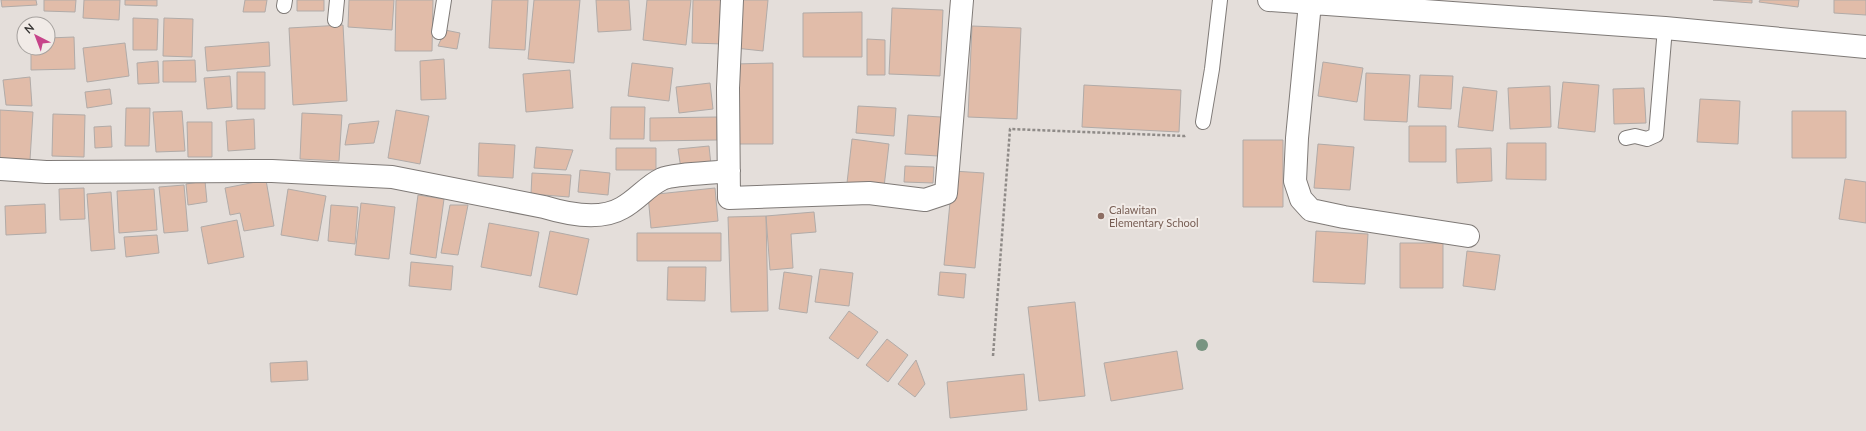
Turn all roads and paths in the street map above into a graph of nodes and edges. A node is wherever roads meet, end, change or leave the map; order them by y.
1 (337, 0) edge
2 (444, 0) edge
3 (732, 0) edge
4 (962, 0) edge
5 (1220, 0) edge
6 (1269, 0) edge
7 (1310, 3) junction
8 (1428, 6) edge
9 (335, 20) dead end
10 (1665, 28) junction
11 (439, 32) dead end
12 (1866, 47) edge
13 (1203, 122) joint
14 (1626, 138) dead end
15 (0, 169) edge
16 (729, 171) junction
17 (1468, 236) dead end
18 (993, 356) dead end

1 - 9 lane
2 - 11 lane
3 - 16 street
4 - 16 street
5 - 13 lane
6 - 7 street
7 - 8 street
7 - 17 street
8 - 10 street
10 - 12 street
10 - 14 lane
13 - 18 path
15 - 16 street

